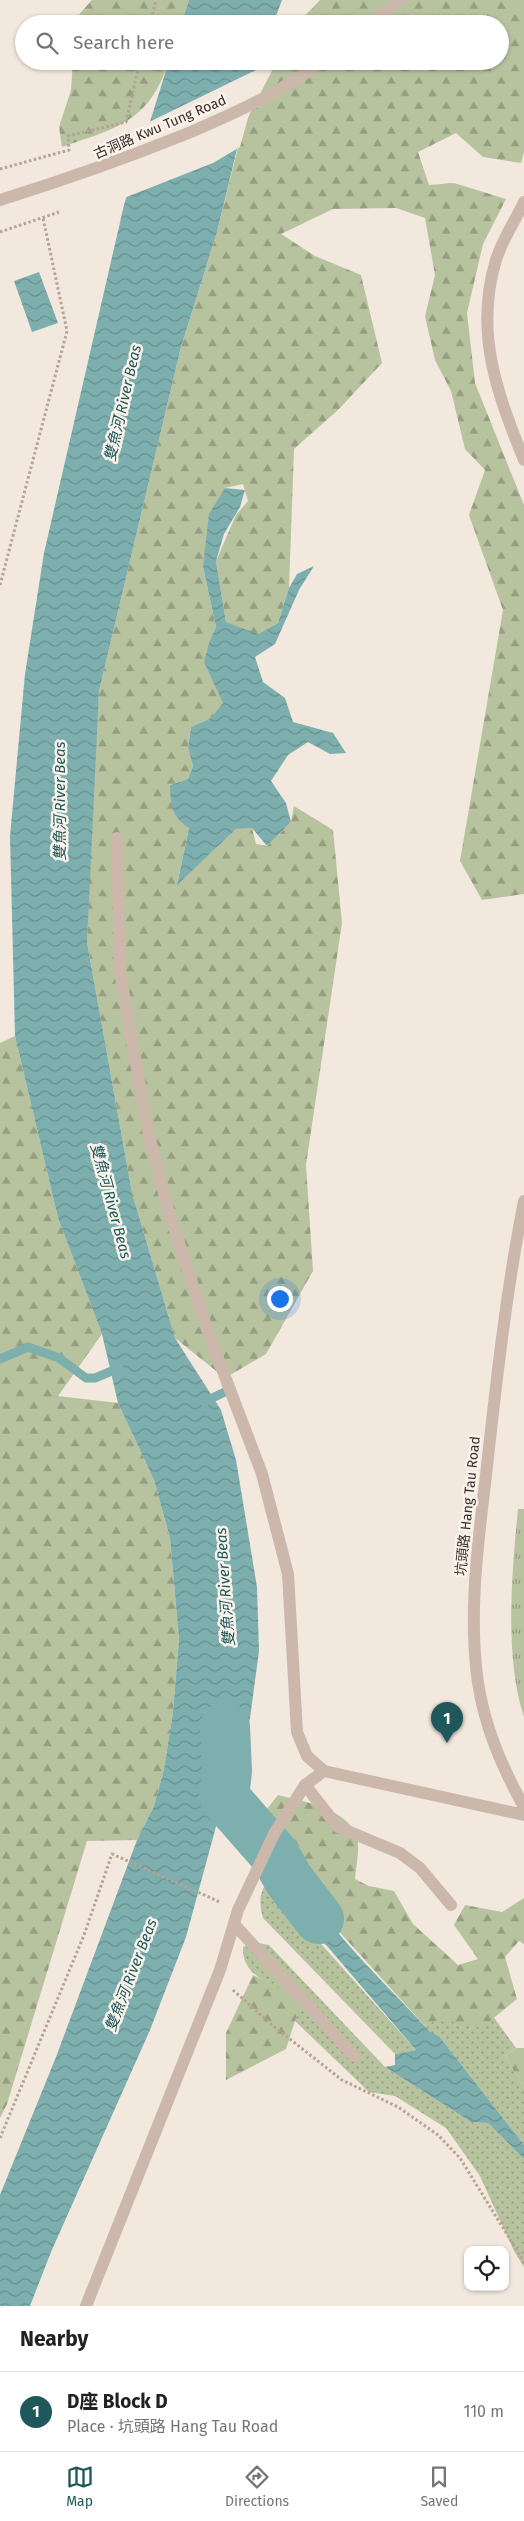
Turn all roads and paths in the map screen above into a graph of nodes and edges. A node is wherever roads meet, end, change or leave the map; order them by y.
1 (156, 0) edge
2 (399, 0) edge
3 (152, 15) edge
4 (382, 15) edge
5 (138, 70) edge
6 (309, 70) edge
7 (0, 169) edge
8 (0, 200) edge
9 (524, 202) edge
10 (59, 212) dead end
11 (43, 218) junction
12 (0, 232) edge
13 (524, 460) edge
14 (0, 585) edge
15 (117, 838) dead end
16 (524, 1201) edge
17 (324, 1771) junction
18 (305, 1785) junction
19 (524, 1807) edge
20 (524, 1815) edge
21 (225, 1904) dead end
22 (451, 1904) dead end
23 (234, 1924) junction
24 (220, 1970) junction
25 (354, 2056) dead end
26 (0, 2138) edge
27 (524, 2262) edge
28 (86, 2306) edge

1 - 3 path
2 - 4 street
5 - 7 path
6 - 8 street, 古洞路 Kwu Tung Road
9 - 13 street
10 - 11 path
11 - 12 path
11 - 14 path
15 - 17 street
16 - 19 street, 坑頭路 Hang Tau Road
17 - 18 street
17 - 20 street
18 - 22 street
18 - 23 street
21 - 26 path
23 - 24 street
23 - 25 street
24 - 27 path
24 - 28 street

